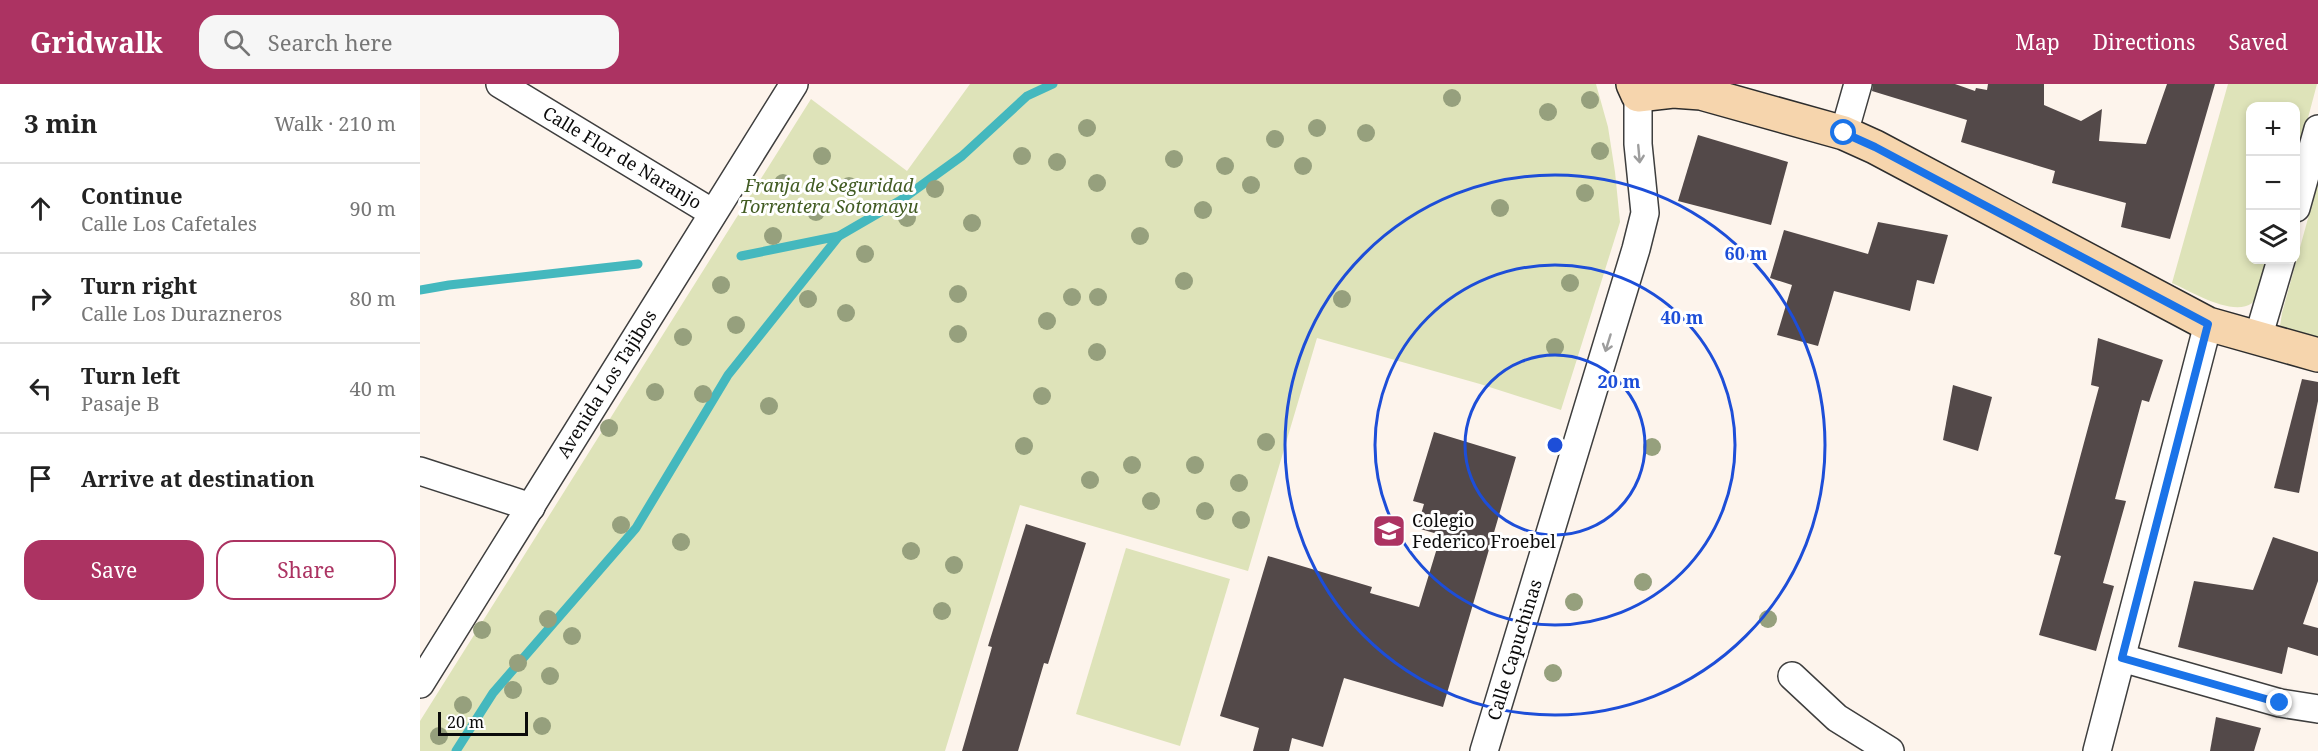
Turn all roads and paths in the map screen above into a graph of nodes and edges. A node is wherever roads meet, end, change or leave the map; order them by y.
1 (500, 84) edge
2 (794, 84) edge
3 (1858, 84) edge
4 (1635, 90) edge
5 (2318, 129) edge
6 (1844, 133) junction
7 (2300, 191) edge
8 (713, 213) junction
9 (2280, 264) edge
10 (2208, 324) junction
11 (2258, 338) junction
12 (2318, 355) edge
13 (420, 471) edge
14 (531, 507) junction
15 (2122, 658) junction
16 (1792, 676) dead end
17 (420, 684) edge
18 (2318, 708) edge
19 (1484, 751) edge
20 (1890, 751) edge
21 (2097, 751) edge

1 - 8 street, Calle Flor de Naranjo
2 - 8 street, Avenida Los Tajibos
3 - 6 street
4 - 6 main road
4 -> 19 street, Calle Capuchinas
5 - 7 street
6 - 10 main road
8 - 14 street, Avenida Los Tajibos
9 - 11 street
10 - 11 main road
10 - 15 street
11 - 12 main road
13 - 14 street
14 - 17 street, Avenida Los Tajibos
15 - 18 street
15 - 21 street
16 - 20 street

